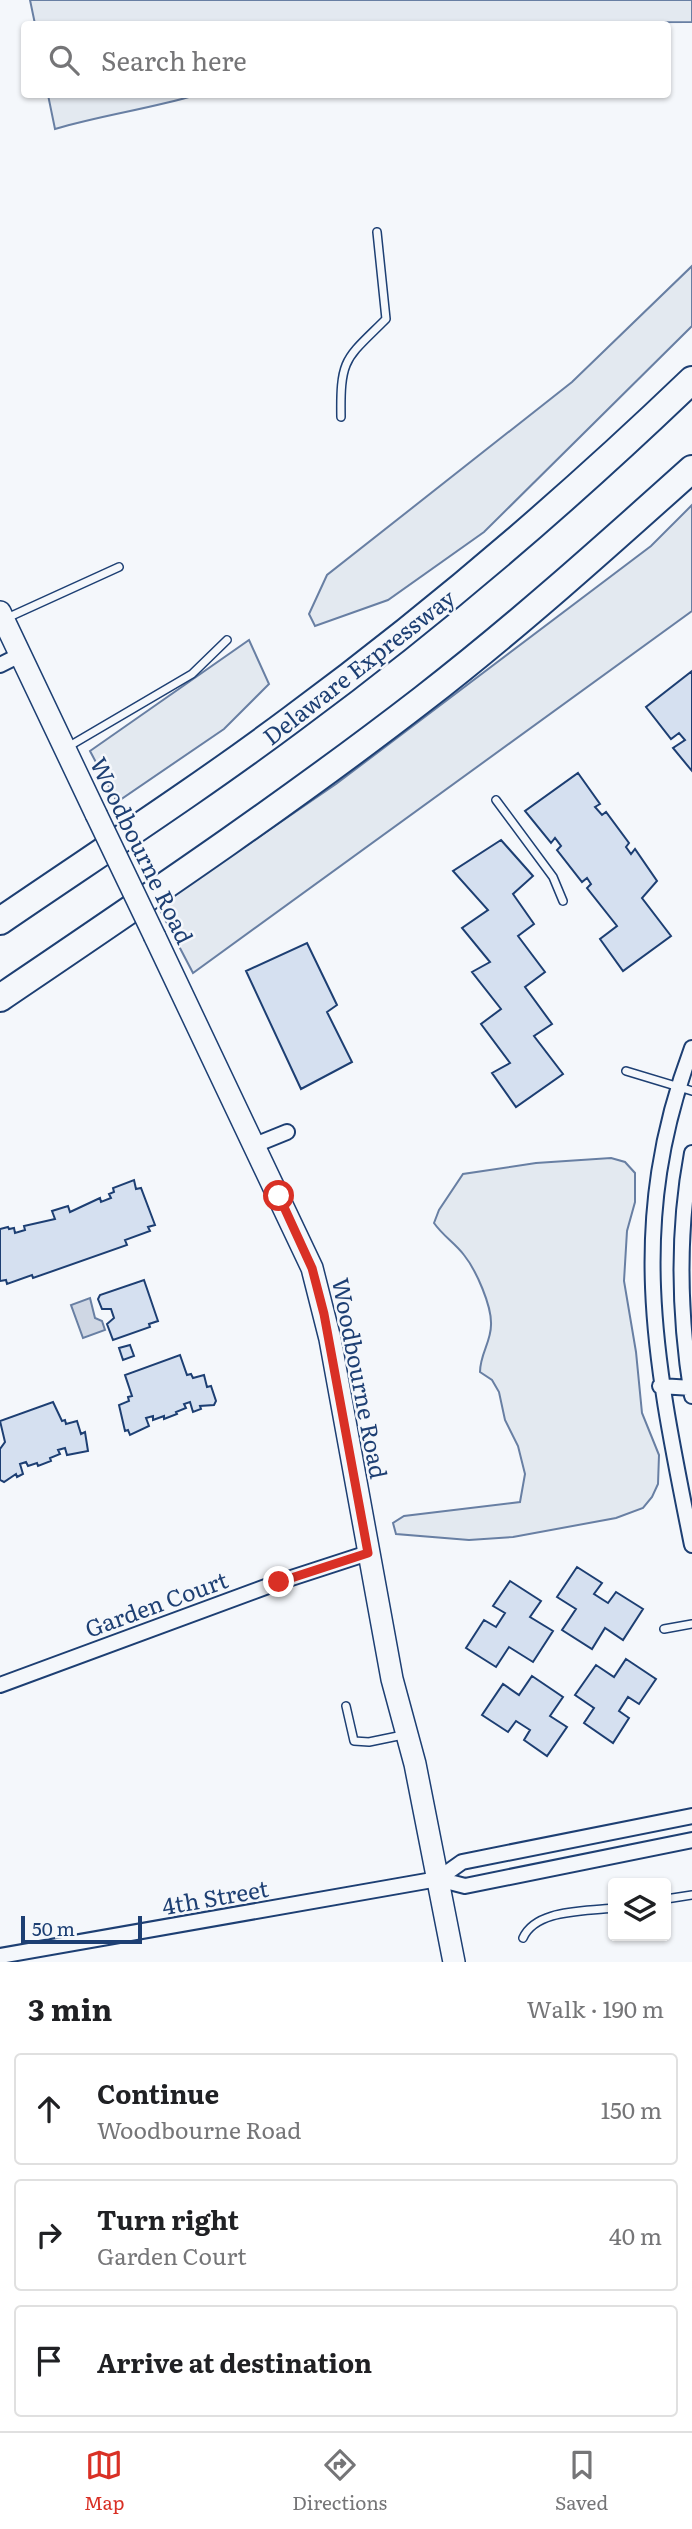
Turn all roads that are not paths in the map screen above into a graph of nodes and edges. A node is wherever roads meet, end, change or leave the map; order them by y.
1 (377, 232) dead end
2 (692, 380) edge
3 (341, 416) dead end
4 (692, 469) edge
5 (119, 567) dead end
6 (2, 616) edge
7 (227, 640) dead end
8 (20, 655) junction
9 (0, 665) edge
10 (65, 748) junction
11 (496, 800) dead end
12 (563, 901) dead end
13 (0, 920) edge
14 (0, 998) edge
15 (692, 1048) edge
16 (626, 1071) dead end
17 (685, 1089) edge
18 (287, 1132) dead end
19 (255, 1145) junction
20 (692, 1153) edge
21 (660, 1386) junction
22 (692, 1390) edge
23 (692, 1545) edge
24 (368, 1553) junction
25 (692, 1624) edge
26 (664, 1629) dead end
27 (0, 1685) edge
28 (346, 1706) dead end
29 (407, 1735) junction
30 (692, 1816) edge
31 (692, 1840) edge
32 (438, 1879) junction
33 (692, 1895) edge
34 (671, 1898) edge
35 (608, 1909) edge
36 (523, 1938) dead end
37 (0, 1956) edge
38 (454, 1962) edge

1 - 3 lane
2 - 13 highway, Delaware Expressway
4 - 14 highway
5 - 6 lane
6 - 8 main road, Woodbourne Road
7 - 10 lane
8 - 9 street
8 - 10 main road, Woodbourne Road
10 - 19 main road, Woodbourne Road, bridge
11 - 12 lane
15 - 17 street
16 - 17 lane
17 - 21 street
18 - 19 street
19 - 24 main road, Woodbourne Road
20 - 22 street
21 - 22 street
21 - 23 street
24 - 27 street, Garden Court
24 - 29 main road, Woodbourne Road
25 - 26 lane
28 - 29 lane
29 - 32 main road, Woodbourne Road
30 - 32 street, 4th Street
31 - 32 street, 4th Street
32 - 37 street, 4th Street
32 - 38 main road, Woodbourne Road
33 - 34 lane
35 - 36 lane

